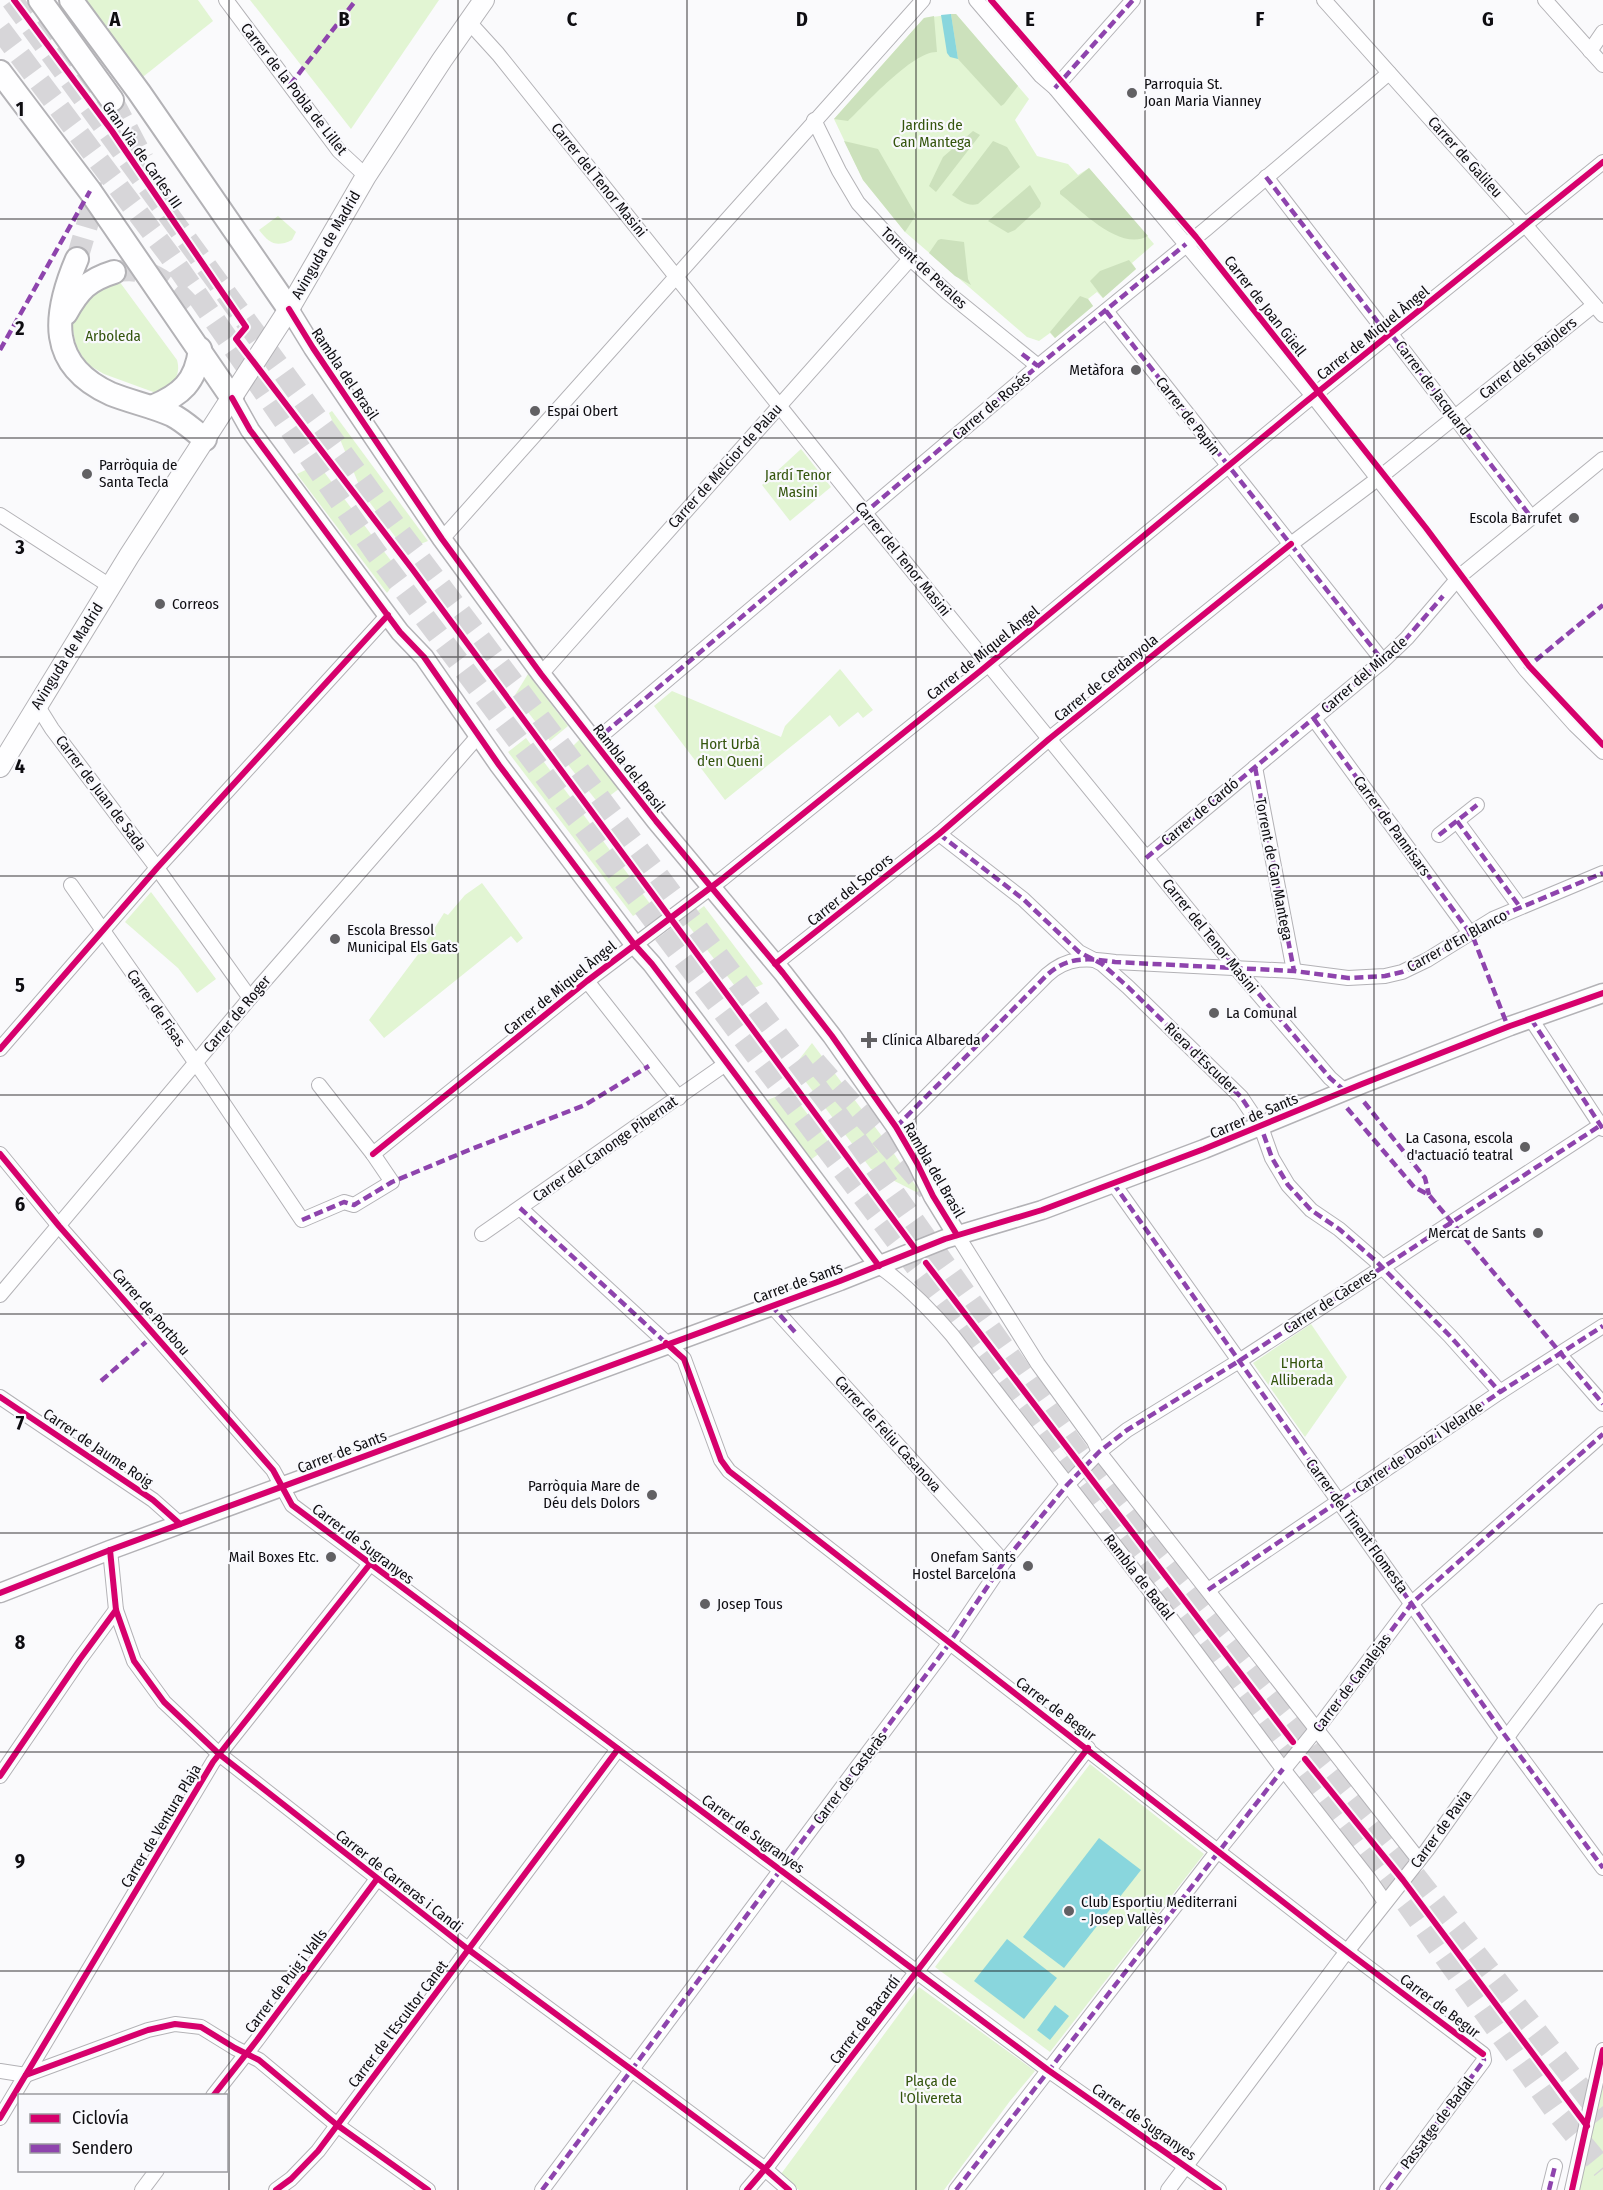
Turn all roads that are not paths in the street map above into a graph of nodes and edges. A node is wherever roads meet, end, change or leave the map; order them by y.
1 (40, 0) edge
2 (70, 0) edge
3 (226, 0) edge
4 (484, 0) edge
5 (923, 0) edge
6 (976, 0) edge
7 (1133, 0) edge
8 (1324, 0) edge
9 (1545, 0) edge
10 (468, 21) junction
11 (1603, 33) edge
12 (1590, 51) junction
13 (1603, 65) edge
14 (0, 72) edge
15 (1389, 73) junction
16 (1054, 88) junction
17 (112, 100) tunnel mouth
18 (814, 120) junction
19 (1603, 162) edge
20 (366, 176) junction
21 (1266, 177) junction
22 (1526, 226) junction
23 (1186, 244) junction
24 (77, 259) tunnel mouth
25 (910, 259) junction
26 (114, 272) tunnel mouth
27 (676, 276) junction
28 (288, 309) junction
29 (1106, 310) junction
30 (1598, 310) edge
31 (61, 322) junction
32 (1390, 333) junction
33 (200, 349) junction
34 (1038, 366) junction
35 (1313, 396) junction
36 (232, 398) junction
37 (778, 406) junction
38 (152, 407) junction
39 (1454, 418) junction
40 (205, 439) junction
41 (1603, 459) edge
42 (1228, 468) junction
43 (1379, 478) junction
44 (865, 513) junction
45 (0, 515) edge
46 (1531, 517) junction
47 (442, 539) junction
48 (1291, 544) junction
49 (1457, 579) junction
50 (110, 586) junction
51 (388, 615) junction
52 (1383, 661) junction
53 (988, 664) junction
54 (542, 674) junction
55 (37, 705) junction
56 (1314, 719) junction
57 (479, 735) junction
58 (1049, 739) junction
59 (594, 742) junction
60 (1603, 752) edge
61 (0, 767) edge
62 (1255, 767) junction
63 (1477, 805) dead end
64 (1457, 821) junction
65 (939, 834) junction
66 (1439, 835) dead end
67 (1146, 858) junction
68 (158, 868) junction
69 (1603, 873) edge
70 (71, 885) dead end
71 (710, 888) junction
72 (1520, 907) junction
73 (102, 931) junction
74 (1470, 933) junction
75 (634, 944) junction
76 (1090, 958) junction
77 (775, 964) junction
78 (1236, 968) junction
79 (1294, 971) junction
80 (588, 981) junction
81 (1603, 993) edge
82 (250, 998) junction
83 (1531, 1019) junction
84 (0, 1049) edge
85 (195, 1063) junction
86 (727, 1064) junction
87 (319, 1085) dead end
88 (1345, 1091) junction
89 (680, 1098) junction
90 (896, 1127) junction
91 (1261, 1127) junction
92 (1602, 1127) edge
93 (0, 1154) edge
94 (373, 1154) junction
95 (1113, 1182) junction
96 (520, 1208) junction
97 (59, 1226) junction
98 (482, 1234) dead end
99 (957, 1235) junction
100 (879, 1266) junction
101 (1382, 1267) junction
102 (0, 1295) edge
103 (771, 1305) junction
104 (1603, 1326) edge
105 (666, 1343) junction
106 (1560, 1355) junction
107 (1239, 1361) junction
108 (1500, 1392) junction
109 (0, 1397) edge
110 (1603, 1404) edge
111 (1603, 1434) edge
112 (1099, 1452) junction
113 (1067, 1485) junction
114 (283, 1486) junction
115 (1339, 1501) junction
116 (180, 1524) junction
117 (110, 1550) junction
118 (1004, 1562) junction
119 (370, 1564) junction
120 (1208, 1590) junction
121 (0, 1593) edge
122 (1412, 1603) junction
123 (116, 1610) junction
124 (1603, 1611) edge
125 (950, 1642) junction
126 (1318, 1728) junction
127 (1507, 1737) junction
128 (1088, 1748) junction
129 (618, 1749) junction
130 (219, 1754) junction
131 (1283, 1769) junction
132 (0, 1776) edge
133 (1218, 1851) junction
134 (1419, 1860) junction
135 (1603, 1868) edge
136 (781, 1870) junction
137 (377, 1879) junction
138 (1385, 1902) junction
139 (469, 1950) junction
140 (1347, 1951) junction
141 (918, 1971) junction
142 (1603, 2050) edge
143 (247, 2053) junction
144 (1483, 2054) joint
145 (632, 2070) junction
146 (1048, 2070) junction
147 (0, 2071) edge
148 (26, 2074) junction
149 (215, 2094) edge
150 (0, 2118) edge
151 (337, 2126) junction
152 (1186, 2165) junction
153 (1555, 2166) dead end
154 (765, 2169) junction
155 (156, 2172) edge
156 (142, 2190) edge
157 (276, 2190) edge
158 (428, 2190) edge
159 (542, 2190) edge
160 (747, 2190) edge
161 (789, 2190) edge
162 (956, 2190) edge
163 (1168, 2190) edge
164 (1219, 2190) edge
165 (1387, 2190) edge
166 (1549, 2190) edge
167 (1572, 2190) edge

1 - 17 main road
2 - 28 main road
3 - 20 street, Carrer de la Pobla de Lillet
4 - 10 main road, Avinguda de Madrid
5 - 18 street
6 - 16 street, Carrer de Joan Güell
7 - 16 street
8 - 15 street, Carrer de Galileu
9 - 12 street
10 - 20 main road, Avinguda de Madrid
10 - 27 street, Carrer del Tenor Masini
11 - 12 street
12 - 13 street
14 - 33 main road
15 - 21 street, Carrer de Rosés
15 - 22 street, Carrer de Galileu
16 - 23 street, Carrer de Joan Güell
18 - 25 street, Torrent de Perales
18 - 27 street
19 - 22 street, Carrer de Miquel Àngel
20 - 28 main road, Avinguda de Madrid
21 - 23 street, Carrer de Rosés
21 - 32 street, Carrer de Jacquard
22 - 30 street, Carrer de Galileu
22 - 32 street, Carrer de Miquel Àngel
23 - 29 street, Carrer de Rosés
23 - 35 street, Carrer de Joan Güell
24 - 31 main road
25 - 34 street, Torrent de Perales
25 - 37 street, Carrer de Melcior de Palau
26 - 31 main road
27 - 37 street, Carrer del Tenor Masini
27 - 47 street
28 - 36 main road, Avinguda de Madrid
28 - 47 street, Rambla del Brasil
29 - 34 street, Carrer de Rosés
29 - 42 street, Carrer de Papin
30 - 39 street, Carrer dels Rajolers
31 - 38 main road
32 - 35 street, Carrer de Miquel Àngel
32 - 39 street, Carrer de Jacquard
33 - 36 main road
33 - 38 main road
34 - 44 street, Carrer de Rosés
35 - 42 street, Carrer de Miquel Àngel
35 - 43 street, Carrer de Joan Güell
36 - 40 main road, Avinguda de Madrid
36 - 51 street
37 - 44 street, Carrer del Tenor Masini
37 - 54 street, Carrer de Melcior de Palau
38 - 40 main road
39 - 43 street, Carrer dels Rajolers
39 - 46 street, Carrer de Jacquard
40 - 50 main road, Avinguda de Madrid
41 - 46 street, Carrer del Miracle
42 - 48 street, Carrer de Papin
42 - 53 street, Carrer de Miquel Àngel
43 - 48 street, Carrer dels Rajolers
43 - 49 street, Carrer de Joan Güell
44 - 53 street, Carrer del Tenor Masini
44 - 59 street, Carrer de Rosés
45 - 50 street
46 - 49 street, Carrer del Miracle
47 - 54 street, Rambla del Brasil
48 - 52 street, Carrer de Papin
48 - 58 street, Carrer de Cerdanyola
49 - 52 street, Carrer del Miracle
49 - 60 street, Carrer de Joan Güell
50 - 55 main road, Avinguda de Madrid
51 - 57 street
51 - 68 street
52 - 56 street, Carrer del Miracle
53 - 58 street, Carrer del Tenor Masini
53 - 71 street, Carrer de Miquel Àngel
54 - 59 street, Rambla del Brasil
55 - 61 main road, Avinguda de Madrid
55 - 68 street, Carrer de Juan de Sada
56 - 62 street, Carrer del Miracle
56 - 74 street, Carrer de Pannisars
57 - 75 street
57 - 82 street, Carrer de Roger
58 - 65 street, Carrer de Cerdanyola
58 - 67 street, Carrer del Tenor Masini
59 - 71 street, Rambla del Brasil
62 - 67 street, Carrer de Cardó
62 - 79 street, Torrent de Can Mantega
63 - 64 street
64 - 66 street
64 - 72 street
65 - 76 street, Riera d'Escuder
65 - 77 street, Carrer del Socors
67 - 78 street, Carrer del Tenor Masini
68 - 73 street
68 - 82 street, Carrer de Juan de Sada
69 - 72 street, Carrer d'En Blanco
70 - 73 street, Carrer de Fisas
71 - 75 street, Carrer de Miquel Àngel
71 - 77 street, Rambla del Brasil
72 - 74 street, Carrer d'En Blanco
73 - 84 street
73 - 85 street, Carrer de Fisas
74 - 79 street, Carrer d'En Blanco
75 - 80 street, Carrer de Miquel Àngel
75 - 86 street
76 - 78 street, Carrer d'En Blanco
76 - 90 street
76 - 91 street, Riera d'Escuder
77 - 90 street, Rambla del Brasil
78 - 79 street, Carrer d'En Blanco
78 - 88 street, Carrer del Tenor Masini
80 - 89 street
80 - 94 street, Carrer de Miquel Àngel
81 - 83 street, Carrer de Sants
82 - 85 street, Carrer de Roger
83 - 88 street, Carrer de Sants
83 - 92 street
85 - 94 street, Carrer de Fisas
85 - 97 street, Carrer de Roger
86 - 89 street, Carrer del Canonge Pibernat
86 - 100 street
87 - 94 street
88 - 91 street, Carrer de Sants
89 - 96 street, Carrer del Canonge Pibernat
90 - 99 street, Rambla del Brasil
91 - 95 street, Carrer de Sants
91 - 101 street, Riera d'Escuder
92 - 101 street, Carrer de Càceres
93 - 97 street, Carrer de Portbou
95 - 99 street, Carrer de Sants
95 - 107 street, Carrer del Tinent Flomesta
96 - 98 street, Carrer del Canonge Pibernat
96 - 105 street, Carrer de Begur
97 - 102 street, Carrer de Roger
97 - 114 street, Carrer de Portbou
99 - 100 street, Carrer de Sants
99 - 112 street
100 - 103 street, Carrer de Sants
100 - 113 street, Rambla de Badal
101 - 107 street, Carrer de Càceres
101 - 108 street, Riera d'Escuder
103 - 105 street, Carrer de Sants
103 - 118 street, Carrer de Feliu Casanova
104 - 106 street, Carrer de Daoiz i Velarde
105 - 114 street, Carrer de Sants
105 - 125 street, Carrer de Begur
106 - 108 street, Carrer de Daoiz i Velarde
106 - 110 street
107 - 112 street, Carrer de Càceres
107 - 115 street, Carrer del Tinent Flomesta
108 - 115 street, Carrer de Daoiz i Velarde
109 - 116 street, Carrer de Jaume Roig
111 - 122 street, Carrer de Canalejas
112 - 113 street, Carrer de Càceres
112 - 120 street
113 - 118 street, Carrer de Casteràs
113 - 131 street, Rambla de Badal
114 - 116 street, Carrer de Sants
114 - 119 street, Carrer de Sugranyes
115 - 120 street, Carrer de Daoiz i Velarde
115 - 122 street, Carrer del Tinent Flomesta
116 - 117 street, Carrer de Sants
117 - 121 street, Carrer de Sants
117 - 123 street, Carrer de Carreras i Candi
118 - 125 street, Carrer de Casteràs
119 - 129 street, Carrer de Sugranyes
119 - 130 street, Carrer de Ventura Plaja
120 - 126 street
122 - 126 street, Carrer de Canalejas
122 - 127 street, Carrer del Tinent Flomesta
123 - 130 street, Carrer de Carreras i Candi
123 - 132 street
124 - 127 street, Carrer de Pavia
125 - 128 street, Carrer de Begur
125 - 136 street, Carrer de Casteràs
126 - 131 street, Carrer de Canalejas
126 - 134 street
127 - 134 street, Carrer de Pavia
127 - 135 street, Carrer del Tinent Flomesta
128 - 133 street, Carrer de Begur
128 - 141 street, Carrer de Bacardí
129 - 136 street, Carrer de Sugranyes
129 - 139 street, Carrer de l'Escultor Canet
130 - 137 street, Carrer de Carreras i Candi
130 - 148 street, Carrer de Ventura Plaja
131 - 133 street, Carrer de Canalejas
131 - 138 street, Rambla de Badal
133 - 140 street, Carrer de Begur
133 - 146 street, Carrer de Canalejas
134 - 138 street, Carrer de Pavia
136 - 141 street, Carrer de Sugranyes
136 - 145 street, Carrer de Casteràs
137 - 139 street, Carrer de Carreras i Candi
137 - 143 street, Carrer de Puig i Valls
138 - 140 street, Carrer de Pavia
139 - 145 street, Carrer de Carreras i Candi
139 - 151 street, Carrer de l'Escultor Canet
140 - 144 street, Carrer de Begur
140 - 152 street, Carrer de Pavia
141 - 146 street, Carrer de Sugranyes
141 - 154 street, Carrer de Bacardí
142 - 167 street
143 - 148 street
143 - 149 street, Carrer de Puig i Valls
143 - 151 street
144 - 165 street, Passatge de Badal
145 - 154 street, Carrer de Carreras i Candi
145 - 159 street, Carrer de Casteràs
146 - 152 street, Carrer de Sugranyes
146 - 162 street, Carrer de Canalejas
147 - 148 street
148 - 150 street, Carrer de Ventura Plaja
151 - 157 street, Carrer de l'Escultor Canet
151 - 158 street
152 - 163 street, Carrer de Pavia
152 - 164 street, Carrer de Sugranyes
153 - 166 street
154 - 160 street, Carrer de Bacardí
154 - 161 street, Carrer de Carreras i Candi
155 - 156 street

